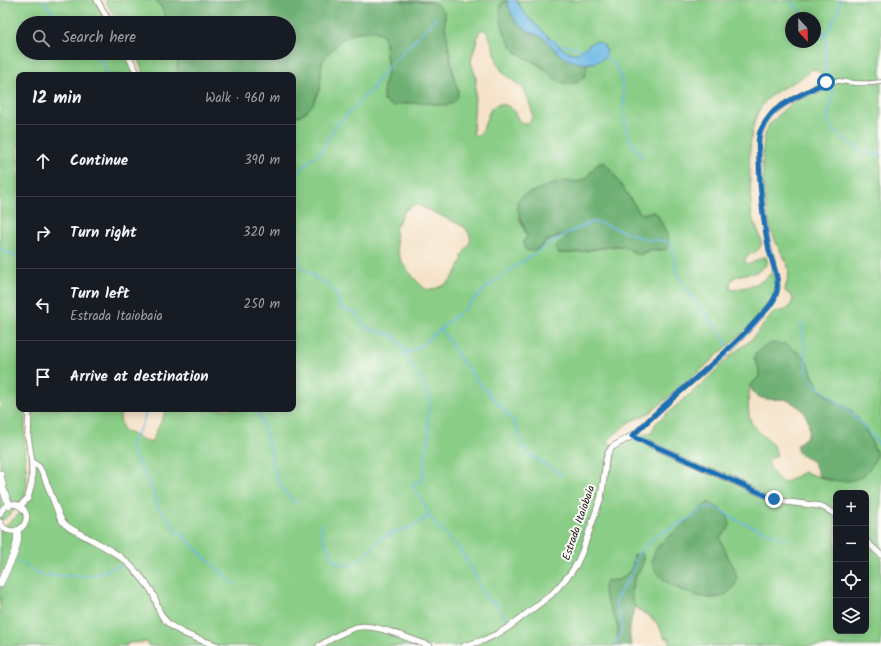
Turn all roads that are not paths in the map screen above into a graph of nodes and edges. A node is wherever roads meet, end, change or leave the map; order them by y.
1 (97, 0) edge
2 (106, 16) edge
3 (130, 60) edge
4 (136, 72) edge
5 (881, 82) edge
6 (29, 412) edge
7 (632, 436) junction
8 (32, 462) junction
9 (0, 474) edge
10 (9, 505) junction
11 (20, 506) junction
12 (833, 513) edge
13 (0, 514) edge
14 (0, 523) edge
15 (17, 530) junction
16 (869, 544) edge
17 (881, 555) edge
18 (0, 584) edge
19 (218, 646) edge
20 (318, 646) edge
21 (430, 646) edge
22 (464, 646) edge

1 - 2 street
3 - 4 street
5 - 7 street
6 - 8 street
7 - 12 street
7 - 22 street, Estrada Itaiobaia
8 - 11 street
8 - 19 street
9 - 10 highway
10 - 11 street
10 - 13 street
11 - 15 street
14 - 15 street
15 - 18 highway
16 - 17 street
20 - 21 street

